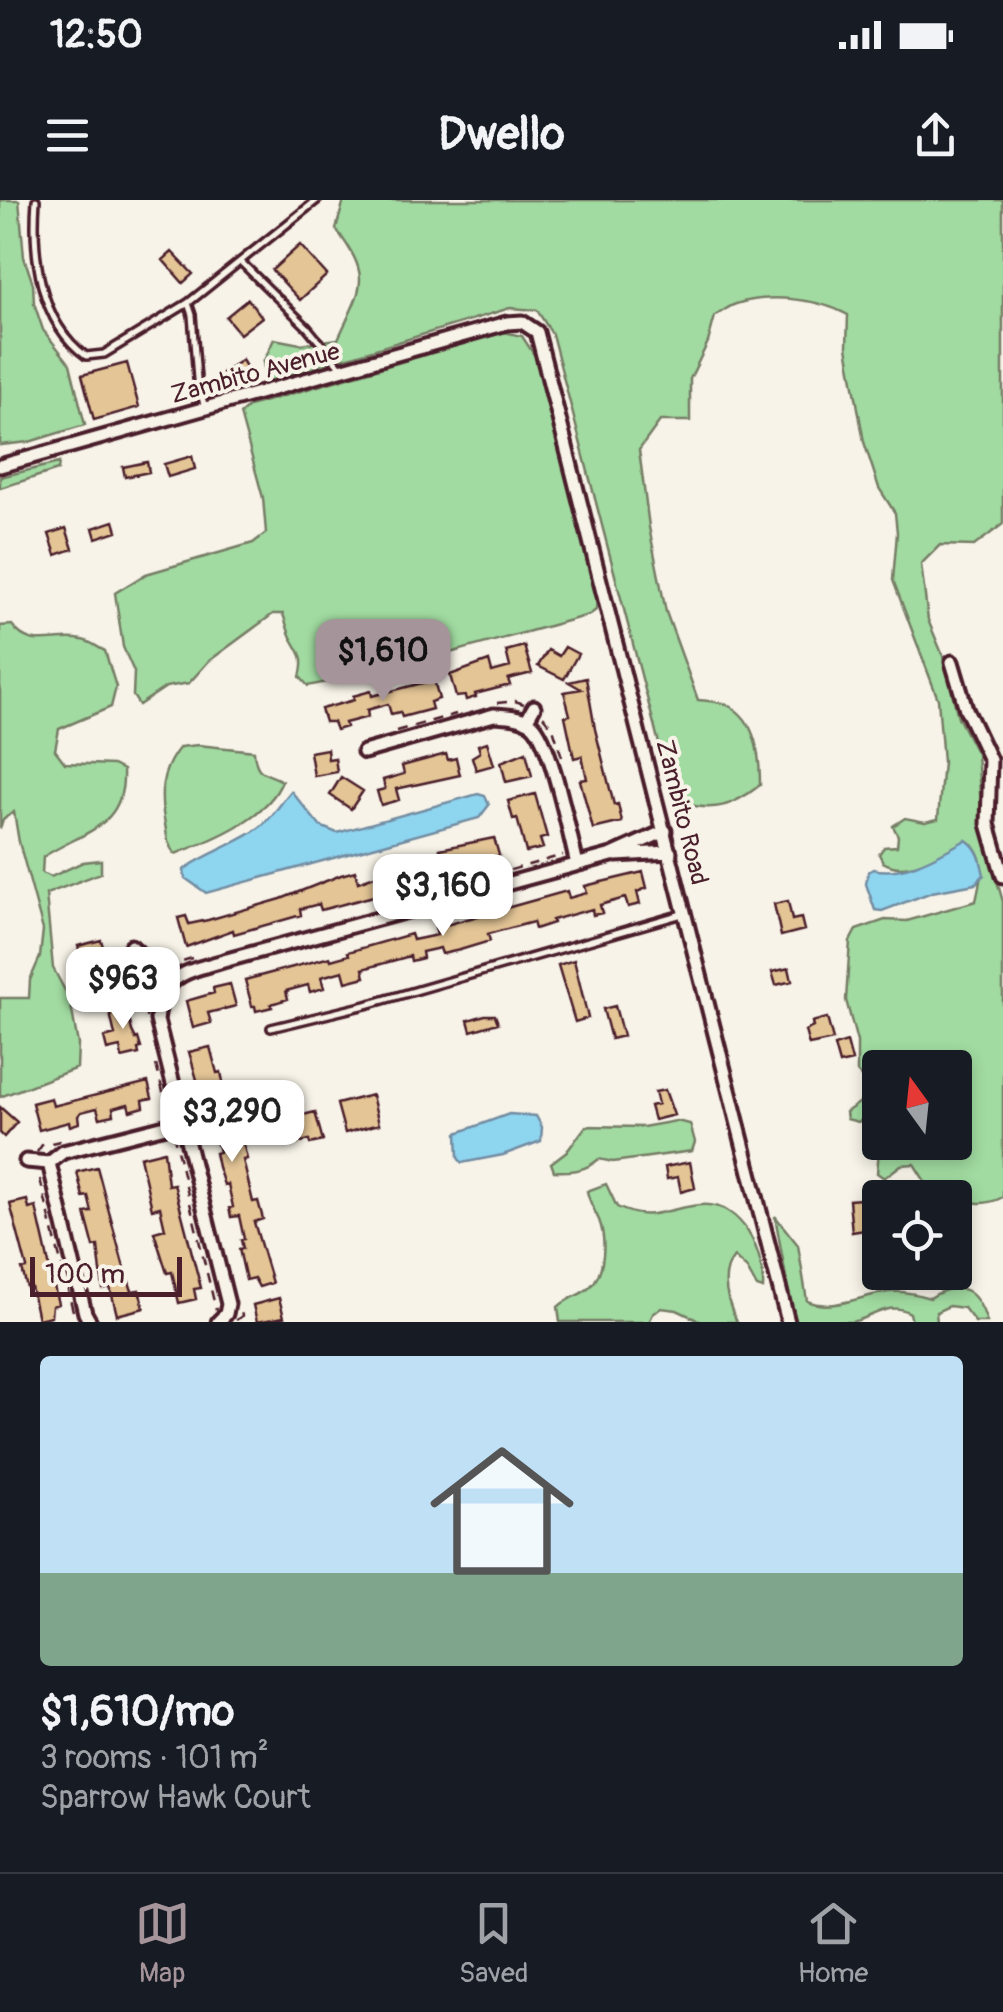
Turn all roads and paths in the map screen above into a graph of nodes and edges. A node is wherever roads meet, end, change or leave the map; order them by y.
1 (36, 200) edge
2 (317, 200) edge
3 (241, 262) junction
4 (188, 303) junction
5 (522, 322) joint
6 (343, 371) junction
7 (206, 409) junction
8 (0, 466) edge
9 (952, 662) dead end
10 (493, 704) dead end
11 (534, 707) junction
12 (457, 713) dead end
13 (526, 721) junction
14 (387, 733) dead end
15 (364, 752) dead end
16 (564, 768) dead end
17 (665, 831) junction
18 (670, 852) junction
19 (612, 855) junction
20 (575, 859) junction
21 (1003, 876) edge
22 (427, 893) dead end
23 (686, 912) junction
24 (131, 946) dead end
25 (196, 957) dead end
26 (159, 972) junction
27 (170, 982) junction
28 (147, 1027) dead end
29 (271, 1028) dead end
30 (155, 1060) dead end
31 (176, 1124) junction
32 (26, 1161) dead end
33 (49, 1163) junction
34 (218, 1321) edge
35 (90, 1322) edge
36 (788, 1322) edge

1 - 4 lane
2 - 3 lane
3 - 4 lane
3 - 6 lane
4 - 7 lane
5 - 6 street, Zambito Avenue
5 - 17 street, Zambito Road
6 - 7 street, Zambito Avenue
7 - 8 street, Zambito Avenue
9 - 21 street
10 - 11 path
11 - 13 street
11 - 16 path
12 - 14 path
13 - 15 street
13 - 20 street
17 - 18 street, Zambito Road
17 - 19 street
18 - 19 street
18 - 23 street, Zambito Road
19 - 20 street
20 - 22 path
20 - 27 street
23 - 29 lane
23 - 36 street, Zambito Road
24 - 26 street
25 - 26 path
26 - 27 street
26 - 28 path
27 - 31 street
30 - 31 path
31 - 33 street
31 - 34 path
31 - 34 street
32 - 33 street
33 - 35 street

